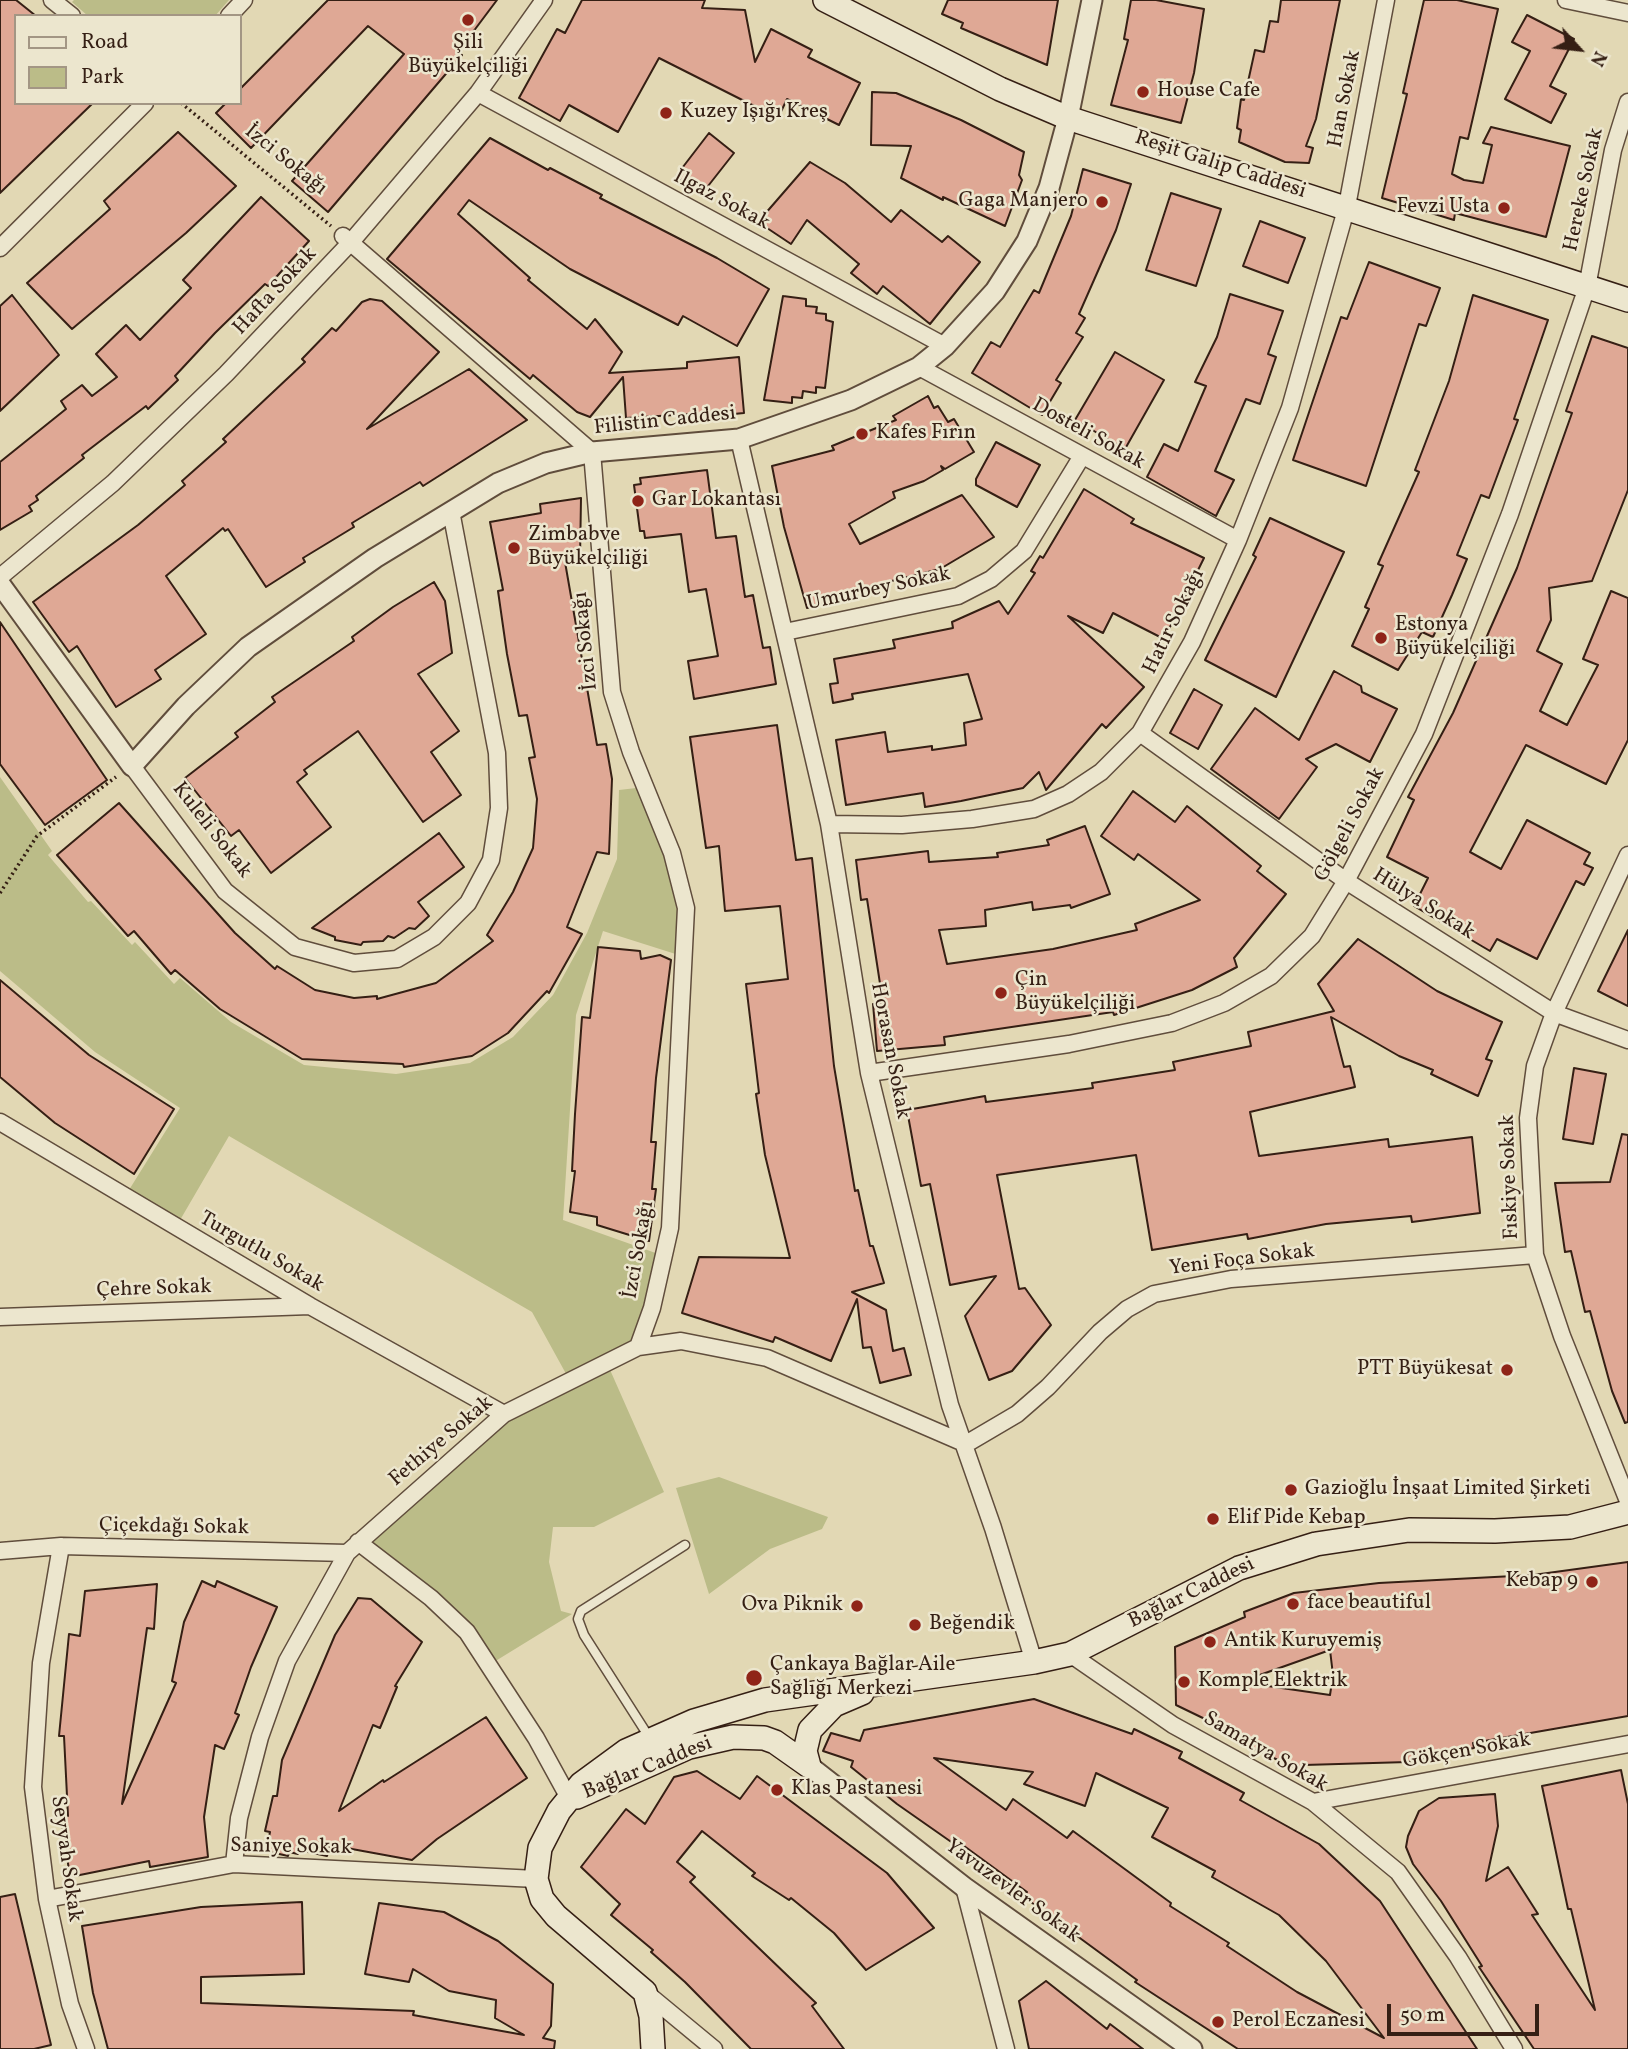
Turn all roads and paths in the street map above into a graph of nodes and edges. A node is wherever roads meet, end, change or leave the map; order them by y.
1 (52, 0) edge
2 (244, 0) edge
3 (544, 0) edge
4 (825, 0) edge
5 (1092, 0) edge
6 (1386, 0) edge
7 (1566, 0) edge
8 (1628, 13) edge
9 (70, 14) edge
10 (231, 14) edge
11 (478, 93) junction
12 (1628, 102) edge
13 (143, 105) edge
14 (183, 105) edge
15 (1068, 118) junction
16 (1347, 206) junction
17 (347, 239) junction
18 (0, 248) edge
19 (1587, 287) junction
20 (1628, 300) edge
21 (945, 346) junction
22 (919, 367) junction
23 (739, 439) junction
24 (592, 453) junction
25 (1082, 456) junction
26 (451, 511) junction
27 (1238, 540) junction
28 (0, 577) edge
29 (0, 583) edge
30 (785, 632) junction
31 (1140, 733) junction
32 (132, 766) junction
33 (829, 824) junction
34 (1628, 855) edge
35 (1346, 881) junction
36 (0, 893) edge
37 (1554, 1013) junction
38 (1628, 1040) edge
39 (869, 1073) junction
40 (0, 1122) edge
41 (1535, 1255) junction
42 (310, 1306) junction
43 (0, 1317) edge
44 (638, 1347) junction
45 (504, 1414) junction
46 (966, 1444) junction
47 (1628, 1501) edge
48 (1628, 1512) edge
49 (685, 1545) dead end
50 (61, 1546) junction
51 (352, 1547) junction
52 (0, 1551) edge
53 (1070, 1654) junction
54 (1034, 1662) junction
55 (885, 1684) junction
56 (650, 1740) junction
57 (1628, 1744) edge
58 (809, 1766) junction
59 (570, 1800) junction
60 (1313, 1802) junction
61 (234, 1864) junction
62 (536, 1879) junction
63 (964, 1887) junction
64 (47, 1899) junction
65 (645, 1992) junction
66 (86, 2049) edge
67 (653, 2049) edge
68 (714, 2049) edge
69 (1006, 2049) edge
70 (1192, 2049) edge
71 (1514, 2049) edge

1 - 9 street
2 - 10 street
3 - 11 street, Hafta Sokak
4 - 15 main road, Reşit Galip Caddesi
5 - 15 street, Filistin Caddesi
6 - 16 street, Han Sokak
7 - 8 street
11 - 17 street, Hafta Sokak
11 - 21 street, Ilgaz Sokak
12 - 19 street, Hereke Sokak
13 - 18 street
14 - 17 path, İzci Sokağı
15 - 16 main road, Reşit Galip Caddesi
15 - 21 street, Filistin Caddesi
16 - 19 main road, Reşit Galip Caddesi
16 - 27 street, Hatır Sokağı
17 - 24 street
17 - 28 street, Hafta Sokak
19 - 20 main road, Reşit Galip Caddesi
19 - 35 street, Gölgeli Sokak
21 - 22 street, Filistin Caddesi
22 - 23 street, Filistin Caddesi
22 - 25 street, Dosteli Sokak
23 - 24 street, Filistin Caddesi
23 - 30 street, Horasan Sokak
24 - 26 street, Filistin Caddesi
24 - 44 street, İzci Sokağı
25 - 27 street, Dosteli Sokak
25 - 30 street, Umurbey Sokak
26 - 32 street, Filistin Caddesi
26 - 32 street, Kuleli Sokak
27 - 31 street, Hatır Sokağı
29 - 32 street, Kuleli Sokak
30 - 33 street, Horasan Sokak
31 - 33 street, Hatır Sokağı
31 - 35 street, Hülya Sokak
32 - 36 path
33 - 39 street, Horasan Sokak
34 - 37 street, Fıskiye Sokak
35 - 37 street, Hülya Sokak
35 - 39 street, Gölgeli Sokak
37 - 38 street, Hülya Sokak
37 - 41 street, Fıskiye Sokak
39 - 46 street, Horasan Sokak
40 - 42 street, Turgutlu Sokak
41 - 46 street, Yeni Foça Sokak
41 - 47 street, Fıskiye Sokak
42 - 43 street, Çehre Sokak
42 - 45 street, Turgutlu Sokak
44 - 45 street, Fethiye Sokak
44 - 46 street, Fethiye Sokak
45 - 51 street, Fethiye Sokak
46 - 54 street, Horasan Sokak
48 - 53 main road, Bağlar Caddesi
49 - 56 lane
50 - 51 street, Çiçekdağı Sokak
50 - 52 street, Çiçekdağı Sokak
50 - 64 street, Seyyah Sokak
51 - 59 street
51 - 61 street, Fethiye Sokak
53 - 54 main road, Bağlar Caddesi
53 - 60 street, Samatya Sokak
54 - 55 main road, Bağlar Caddesi
55 - 56 main road, Bağlar Caddesi
55 - 58 main road, Bağlar Caddesi
56 - 59 main road, Bağlar Caddesi
57 - 60 street, Gökçen Sokak
58 - 59 main road, Bağlar Caddesi
58 - 63 street, Yavuzevler Sokak
59 - 62 main road
60 - 71 street, Samatya Sokak
61 - 62 street, Saniye Sokak
61 - 64 street, Saniye Sokak
62 - 65 main road
63 - 69 street
63 - 70 street, Yavuzevler Sokak
64 - 66 street, Seyyah Sokak
65 - 67 main road
65 - 68 street

